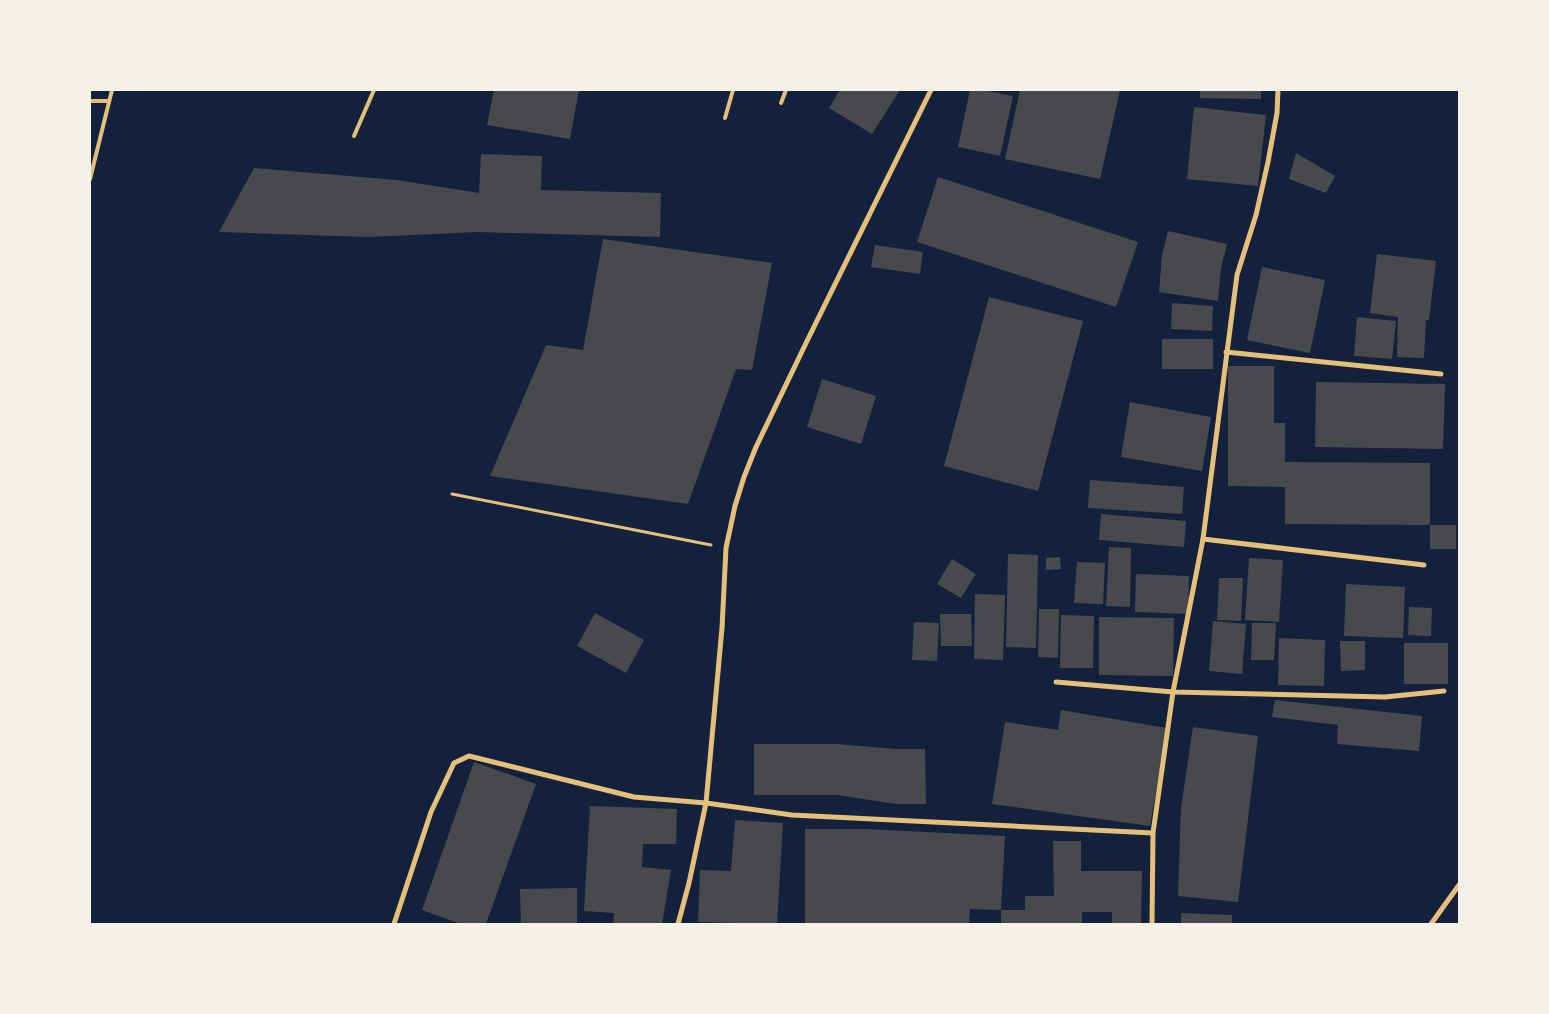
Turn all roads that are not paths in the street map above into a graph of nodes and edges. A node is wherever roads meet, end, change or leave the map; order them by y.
1 (112, 90) edge
2 (374, 90) edge
3 (733, 90) edge
4 (786, 90) edge
5 (931, 90) edge
6 (1278, 90) edge
7 (90, 101) edge
8 (109, 101) junction
9 (781, 103) dead end
10 (725, 118) dead end
11 (354, 136) dead end
12 (90, 179) edge
13 (1226, 352) junction
14 (1441, 374) dead end
15 (1203, 539) junction
16 (1424, 565) dead end
17 (1056, 682) dead end
18 (1444, 691) dead end
19 (1173, 692) junction
20 (706, 803) junction
21 (1153, 833) junction
22 (1459, 885) edge
23 (394, 924) edge
24 (678, 924) edge
25 (1152, 924) edge
26 (1431, 924) edge

1 - 8 lane
2 - 11 lane
3 - 10 lane
4 - 9 lane
5 - 20 street
6 - 13 street
7 - 8 lane
8 - 12 lane
13 - 14 street
13 - 15 street
15 - 16 street
15 - 19 street
17 - 19 street
18 - 19 street
19 - 21 street
20 - 21 street
20 - 23 street
20 - 24 street
21 - 25 street
22 - 26 street

